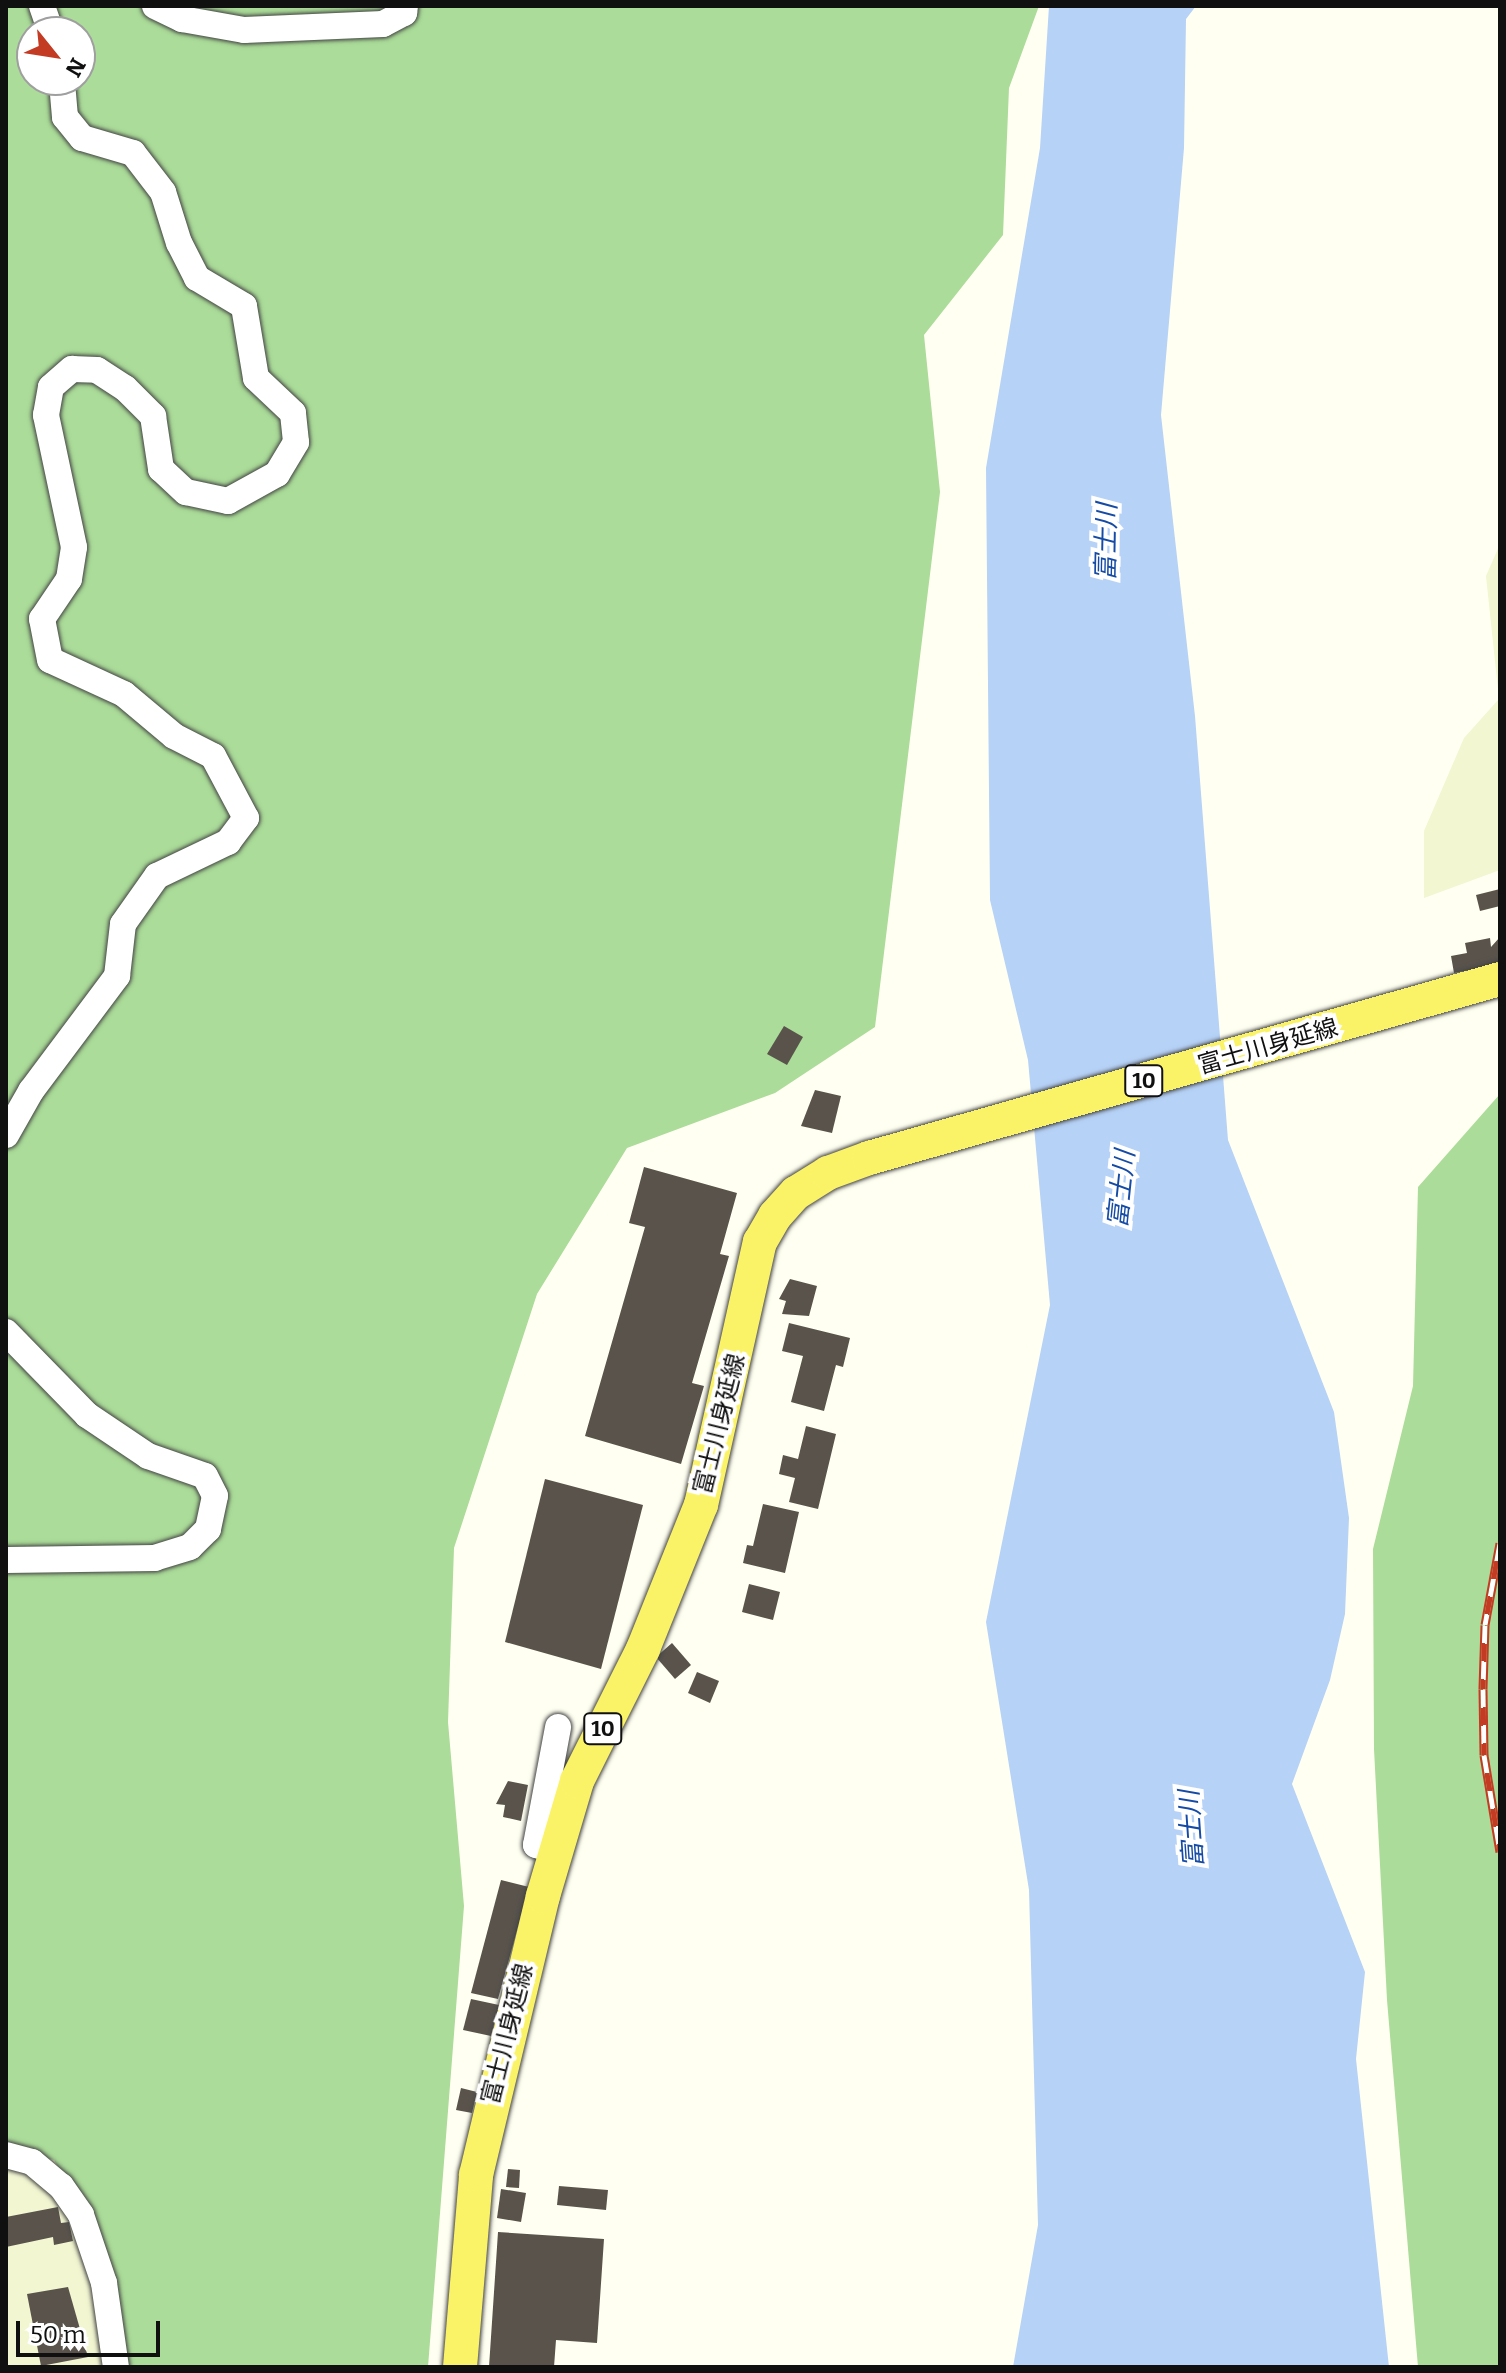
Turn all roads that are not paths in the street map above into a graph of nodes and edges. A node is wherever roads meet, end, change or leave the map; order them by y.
1 (155, 6) edge
2 (405, 6) edge
3 (63, 96) edge
4 (1500, 979) edge
5 (6, 1135) edge
6 (6, 1332) edge
7 (6, 1560) edge
8 (558, 1727) dead end
9 (555, 1851) junction
10 (6, 2155) edge
11 (116, 2367) edge
12 (460, 2367) edge

1 - 2 street
3 - 5 street
4 - 9 main road, 富士川身延線 / 10
6 - 7 street
8 - 9 street
9 - 12 main road, 富士川身延線 / 10
10 - 11 street

